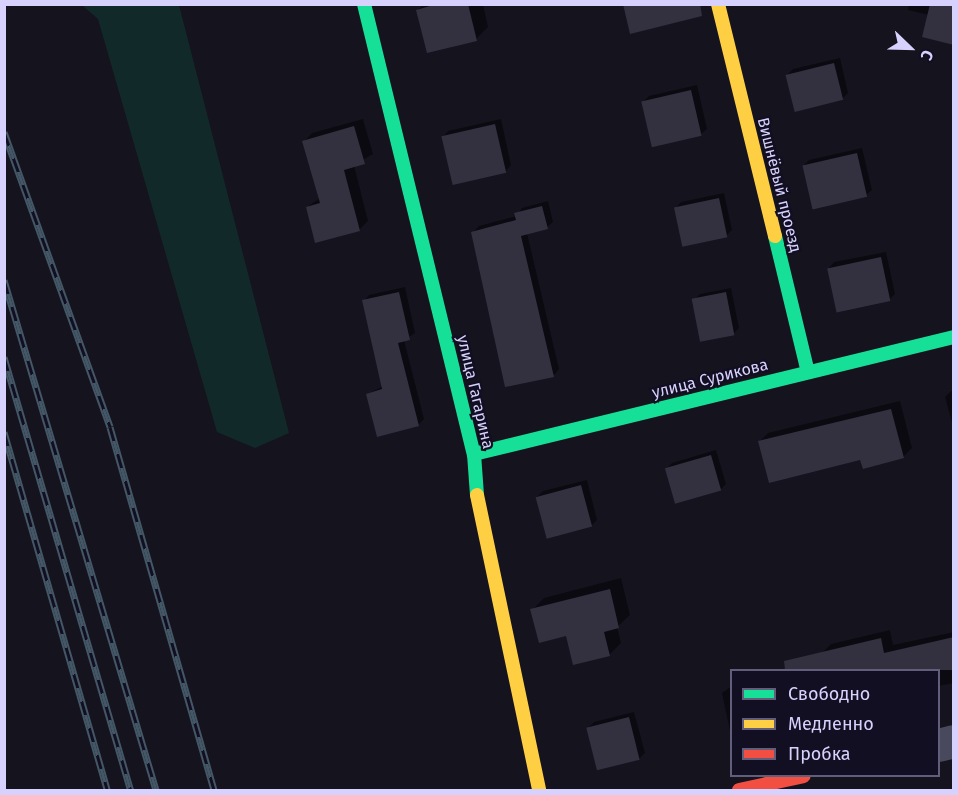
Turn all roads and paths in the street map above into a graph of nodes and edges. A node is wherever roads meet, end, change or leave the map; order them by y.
1 (364, 4) edge
2 (718, 4) edge
3 (954, 337) edge
4 (808, 372) junction
5 (474, 454) junction
6 (799, 777) edge
7 (539, 790) edge
8 (739, 790) edge

1 - 5 street, улица Гагарина
2 - 4 street, Вишнёвый проезд
3 - 4 street, улица Сурикова
4 - 5 street, улица Сурикова
5 - 7 street, улица Гагарина
6 - 8 street

